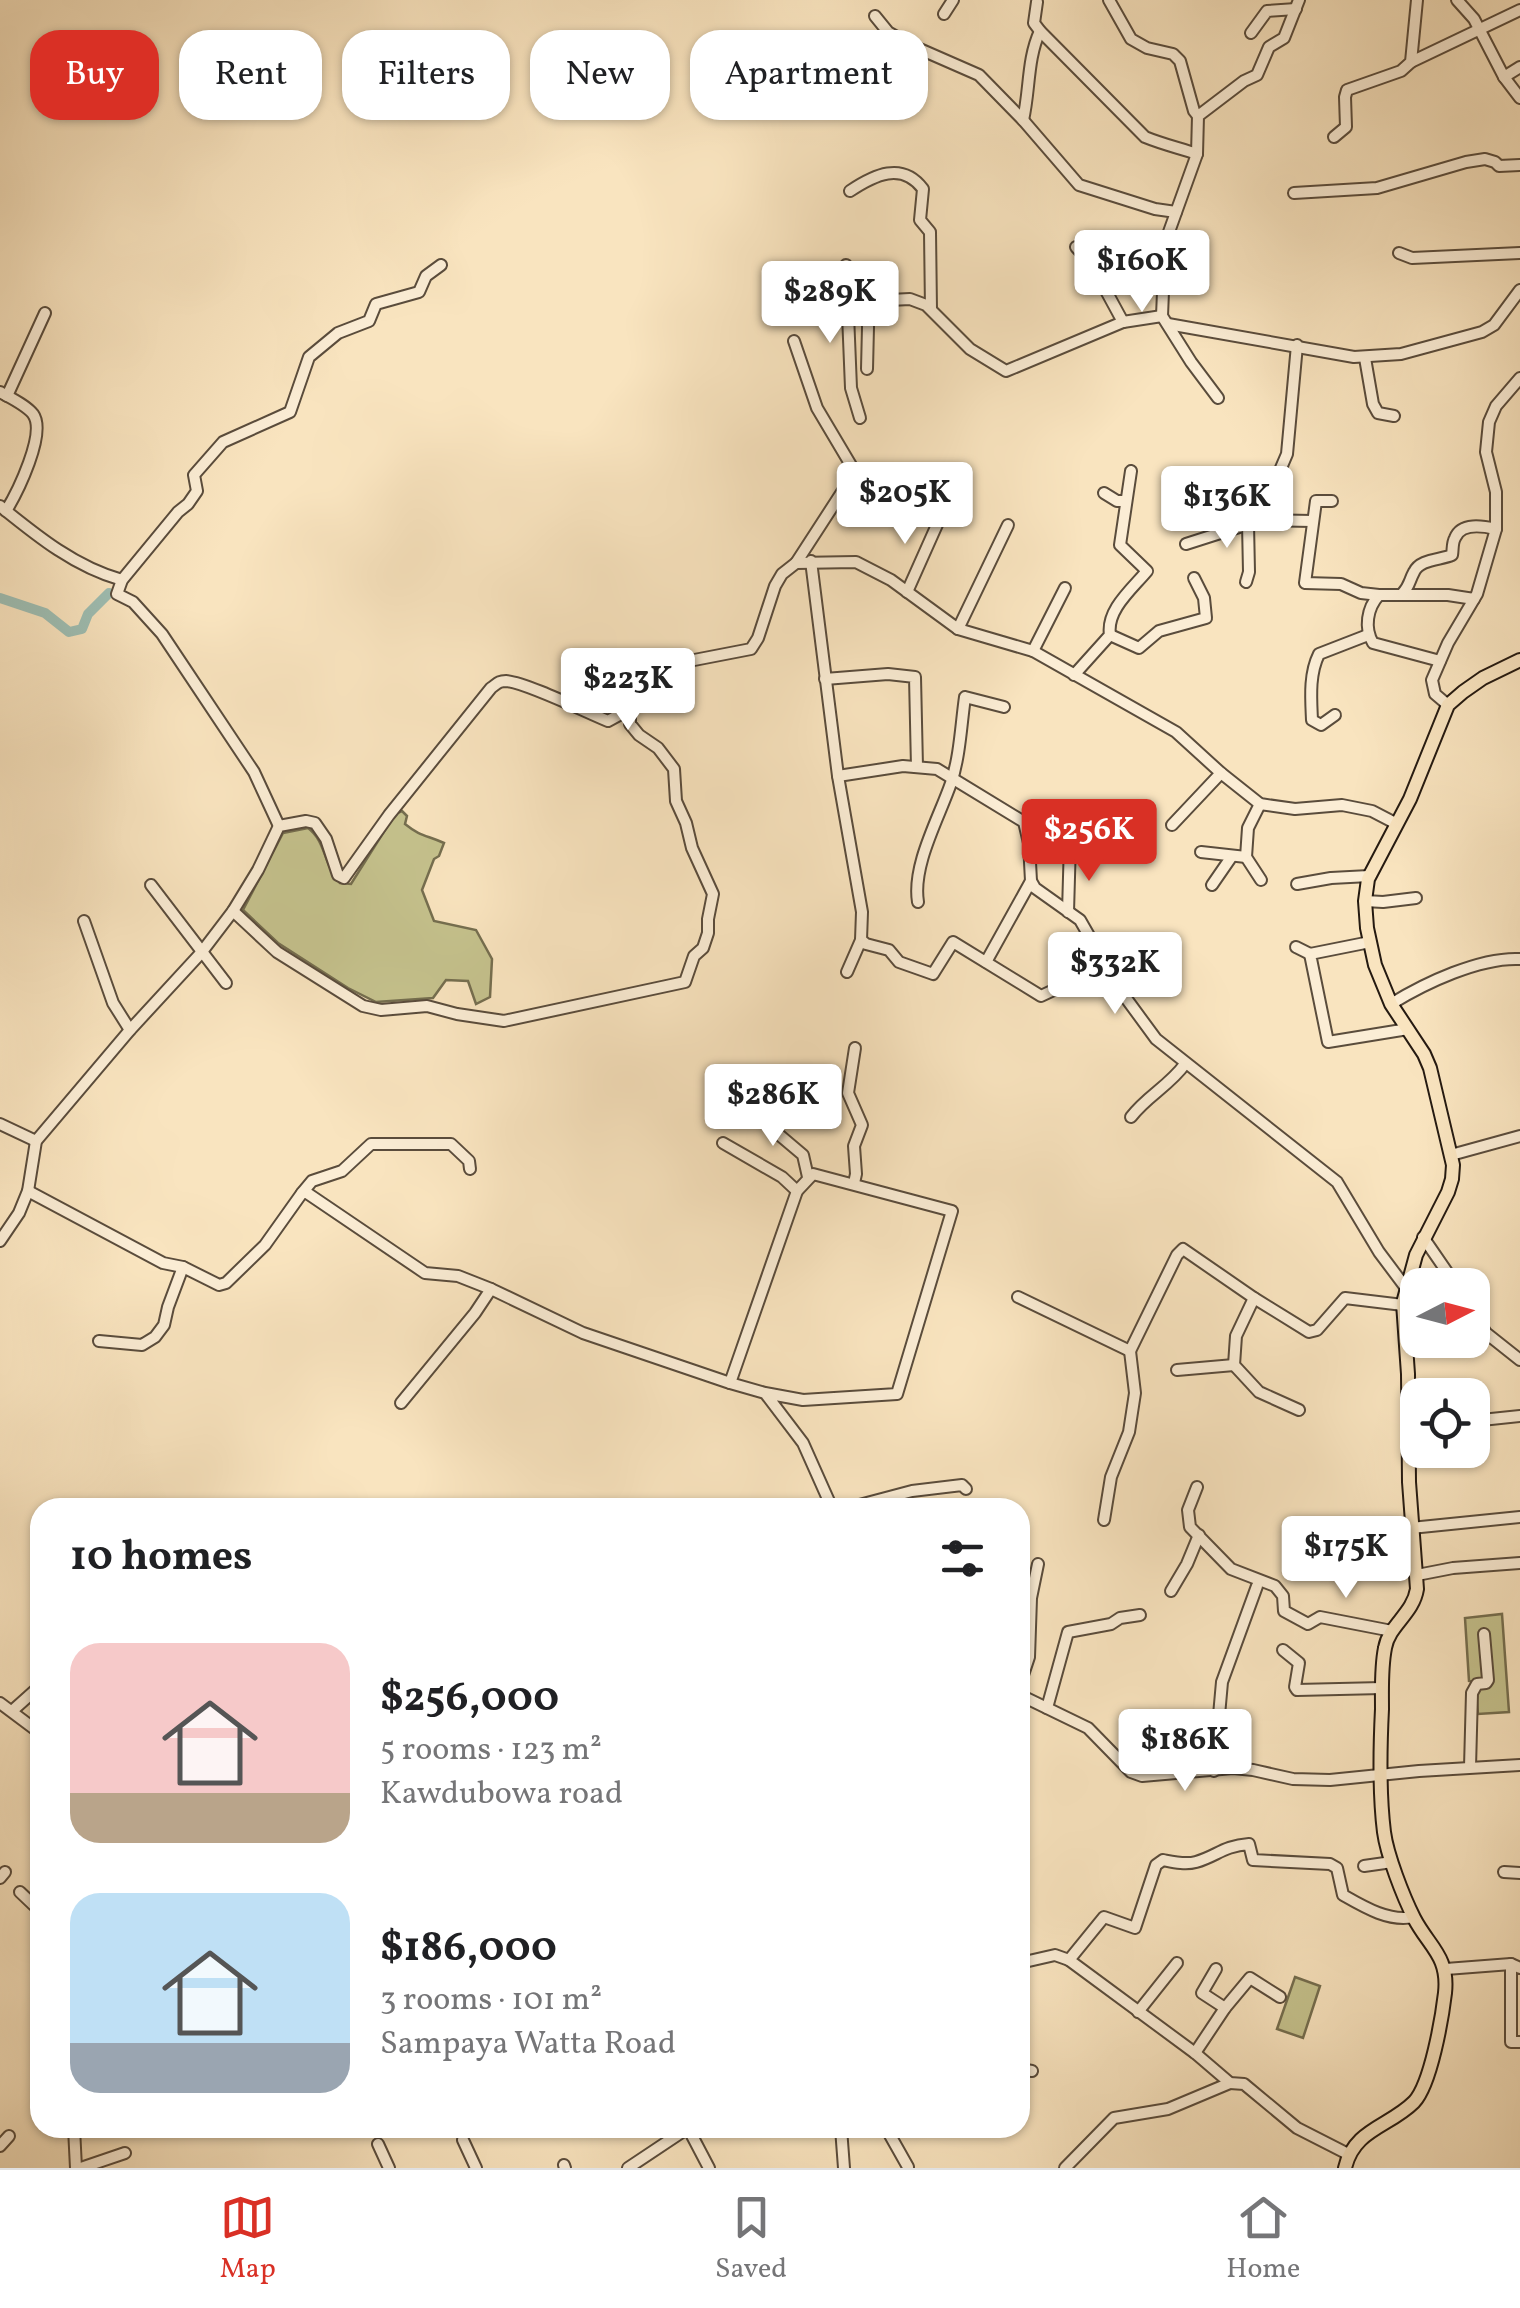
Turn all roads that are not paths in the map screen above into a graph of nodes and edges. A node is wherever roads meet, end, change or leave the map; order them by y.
1 (954, 0) edge
2 (1109, 0) edge
3 (1417, 0) edge
4 (1457, 0) edge
5 (1037, 2) edge
6 (1298, 4) edge
7 (1520, 10) edge
8 (944, 14) dead end
9 (875, 16) dead end
10 (1480, 30) junction
11 (1040, 31) junction
12 (1251, 33) dead end
13 (1411, 62) junction
14 (1520, 67) edge
15 (1504, 77) junction
16 (1520, 98) edge
17 (1198, 116) junction
18 (1023, 120) junction
19 (1334, 137) dead end
20 (1197, 154) junction
21 (1520, 165) edge
22 (850, 191) dead end
23 (1294, 194) dead end
24 (1176, 212) junction
25 (1076, 247) dead end
26 (1399, 252) dead end
27 (1520, 253) edge
28 (440, 265) dead end
29 (846, 265) dead end
30 (1520, 290) edge
31 (866, 300) junction
32 (849, 302) junction
33 (931, 310) junction
34 (46, 314) dead end
35 (1165, 320) junction
36 (1124, 322) junction
37 (794, 342) dead end
38 (1297, 345) junction
39 (1365, 358) junction
40 (867, 370) dead end
41 (1520, 378) edge
42 (3, 394) edge
43 (1218, 398) dead end
44 (1394, 416) dead end
45 (860, 418) dead end
46 (1131, 471) dead end
47 (1278, 476) dead end
48 (1104, 492) dead end
49 (1126, 501) junction
50 (1332, 501) dead end
51 (3, 508) edge
52 (940, 518) dead end
53 (1313, 521) junction
54 (1248, 524) junction
55 (1008, 526) dead end
56 (1496, 529) junction
57 (1186, 544) dead end
58 (812, 561) junction
59 (796, 563) junction
60 (1194, 578) dead end
61 (122, 580) junction
62 (1246, 582) dead end
63 (1065, 588) dead end
64 (907, 592) junction
65 (1402, 594) junction
66 (1380, 595) junction
67 (1474, 599) junction
68 (958, 628) junction
69 (1110, 635) junction
70 (1368, 635) junction
71 (1034, 651) junction
72 (1440, 661) junction
73 (1520, 662) edge
74 (1074, 675) junction
75 (825, 679) junction
76 (1448, 705) junction
77 (1004, 707) dead end
78 (630, 709) junction
79 (1335, 714) dead end
80 (917, 767) junction
81 (1221, 773) junction
82 (838, 776) junction
83 (952, 778) junction
84 (1260, 804) junction
85 (1397, 824) junction
86 (279, 826) junction
87 (1172, 826) dead end
88 (1084, 837) dead end
89 (1202, 852) dead end
90 (1232, 856) junction
91 (1246, 857) junction
92 (1369, 876) junction
93 (1262, 880) dead end
94 (1031, 881) junction
95 (1297, 884) dead end
96 (152, 885) dead end
97 (1212, 885) dead end
98 (1416, 898) dead end
99 (1365, 901) junction
100 (918, 902) dead end
101 (232, 911) junction
102 (1068, 912) junction
103 (84, 922) dead end
104 (861, 940) junction
105 (1370, 942) junction
106 (1094, 944) junction
107 (1296, 947) dead end
108 (202, 953) junction
109 (1310, 954) junction
110 (1520, 959) edge
111 (986, 962) junction
112 (847, 972) dead end
113 (226, 983) dead end
114 (1391, 1004) junction
115 (1408, 1029) junction
116 (130, 1030) junction
117 (855, 1048) dead end
118 (1185, 1064) junction
119 (746, 1106) dead end
120 (1130, 1117) dead end
121 (0, 1124) edge
122 (1520, 1136) edge
123 (36, 1140) junction
124 (722, 1143) dead end
125 (1451, 1155) junction
126 (470, 1169) dead end
127 (808, 1177) junction
128 (854, 1183) junction
129 (28, 1191) junction
130 (797, 1191) junction
131 (302, 1192) junction
132 (1423, 1237) junction
133 (0, 1240) edge
134 (183, 1267) junction
135 (1413, 1268) edge
136 (1444, 1268) edge
137 (1400, 1280) edge
138 (490, 1289) junction
139 (1018, 1297) dead end
140 (1254, 1298) junction
141 (1400, 1305) edge
142 (1490, 1336) edge
143 (99, 1341) dead end
144 (1130, 1351) junction
145 (1520, 1360) edge
146 (1234, 1365) junction
147 (1176, 1370) dead end
148 (730, 1382) junction
149 (765, 1393) junction
150 (400, 1403) dead end
151 (1299, 1410) dead end
152 (1520, 1416) edge
153 (1490, 1419) edge
154 (1412, 1468) edge
155 (1197, 1486) dead end
156 (966, 1489) dead end
157 (828, 1498) edge
158 (888, 1498) edge
159 (1520, 1517) edge
160 (1104, 1520) dead end
161 (1411, 1528) junction
162 (1199, 1534) junction
163 (1520, 1563) edge
164 (1038, 1564) dead end
165 (1417, 1575) junction
166 (1256, 1586) dead end
167 (1171, 1591) dead end
168 (1140, 1614) dead end
169 (1030, 1628) edge
170 (1392, 1631) junction
171 (1484, 1634) dead end
172 (1284, 1650) dead end
173 (1382, 1688) junction
174 (30, 1695) edge
175 (1030, 1700) edge
176 (0, 1703) edge
177 (1047, 1708) junction
178 (12, 1711) junction
179 (30, 1724) edge
180 (1520, 1765) edge
181 (1470, 1767) junction
182 (1214, 1770) junction
183 (1381, 1774) junction
184 (1392, 1862) junction
185 (1364, 1866) dead end
186 (1504, 1872) dead end
187 (1520, 1874) edge
188 (20, 1892) dead end
189 (30, 1902) edge
190 (1413, 1916) junction
191 (1030, 1960) edge
192 (1069, 1960) junction
193 (1177, 1963) dead end
194 (1515, 1966) edge
195 (1446, 1968) junction
196 (1216, 1969) dead end
197 (1280, 1997) dead end
198 (1225, 2008) junction
199 (1138, 2012) junction
200 (1520, 2042) edge
201 (1195, 2052) junction
202 (1230, 2083) junction
203 (9, 2136) dead end
204 (75, 2138) edge
205 (673, 2138) edge
206 (693, 2138) edge
207 (842, 2138) edge
208 (892, 2138) edge
209 (463, 2140) dead end
210 (378, 2144) dead end
211 (0, 2146) edge
212 (126, 2153) dead end
213 (1346, 2161) edge
214 (908, 2167) edge
215 (78, 2168) edge
216 (388, 2168) edge
217 (476, 2168) edge
218 (628, 2168) edge
219 (709, 2168) edge
220 (844, 2168) edge
221 (1065, 2168) edge

1 - 8 street
2 - 17 street
3 - 13 street
4 - 10 street
5 - 11 street
6 - 12 street
6 - 17 street
7 - 10 street
9 - 18 street
10 - 13 street
10 - 15 street
11 - 18 street
11 - 20 street
13 - 19 street
14 - 15 street
15 - 16 street
17 - 20 street
18 - 24 street
20 - 24 street
21 - 23 street
22 - 33 street
24 - 35 street
25 - 36 street
26 - 27 street
28 - 61 street
29 - 32 street
30 - 39 street
31 - 32 street
31 - 33 street
31 - 40 street
32 - 45 street
33 - 36 street
34 - 42 street
35 - 36 street
35 - 38 street
35 - 43 street
37 - 59 street
38 - 39 street
38 - 47 street
39 - 44 street
41 - 56 street
42 - 51 street
46 - 49 street
48 - 49 street
49 - 69 street
50 - 53 street
51 - 61 street
52 - 64 street
53 - 54 street
53 - 66 street
54 - 57 street
54 - 62 street
55 - 68 street
56 - 65 street
56 - 67 street
58 - 59 street
58 - 64 street
58 - 75 street
59 - 78 street
60 - 69 street
61 - 86 street
63 - 71 street
64 - 68 street
65 - 66 street
65 - 67 street
66 - 70 street
67 - 72 street
68 - 71 street
69 - 74 street
70 - 72 street
70 - 79 street
71 - 74 street
72 - 76 street
73 - 76 main road
74 - 81 street
75 - 80 street
75 - 82 street
76 - 85 main road
77 - 83 street
78 - 86 street
78 - 101 street
80 - 82 street
80 - 83 street
81 - 84 street
81 - 87 street
82 - 104 street
83 - 94 street
83 - 100 street
84 - 85 street
84 - 91 street
85 - 92 main road
86 - 101 street
88 - 102 street
89 - 90 street
90 - 91 street
90 - 97 street
91 - 93 street
92 - 95 street
92 - 99 main road
94 - 102 street
94 - 111 street
96 - 108 street
98 - 99 street
99 - 105 main road
101 - 108 street
102 - 106 street
103 - 116 street
104 - 111 street
104 - 112 street
105 - 109 street
105 - 114 main road
106 - 111 street
106 - 118 street
107 - 109 street
108 - 113 street
108 - 116 street
109 - 115 street
110 - 114 street
114 - 115 main road
115 - 125 main road
116 - 123 street
117 - 128 street
118 - 120 street
118 - 137 street
119 - 127 street
121 - 123 street
122 - 125 street
123 - 129 street
124 - 130 street
125 - 132 main road
126 - 131 street
127 - 128 street
127 - 130 street
128 - 149 street
129 - 133 street
129 - 134 street
130 - 148 street
131 - 134 street
131 - 138 street
132 - 135 main road
132 - 136 street
134 - 143 street
138 - 148 street
138 - 150 street
139 - 144 street
140 - 141 street
140 - 144 street
140 - 146 street
142 - 145 street
144 - 160 street
146 - 147 street
146 - 151 street
148 - 149 street
149 - 157 street
152 - 153 street
154 - 161 main road
155 - 162 street
156 - 158 street
159 - 161 street
161 - 165 main road
162 - 167 street
162 - 170 street
163 - 165 street
164 - 169 street
165 - 170 main road
166 - 182 street
168 - 177 street
170 - 173 main road
171 - 181 street
172 - 173 street
173 - 183 main road
174 - 178 street
175 - 177 street
176 - 178 street
177 - 182 street
178 - 179 street
180 - 181 street
181 - 183 street
182 - 183 street
183 - 184 main road
184 - 185 street
184 - 190 main road
186 - 187 street
188 - 189 street
190 - 192 street
190 - 195 main road
191 - 192 street
192 - 199 street
193 - 199 street
194 - 195 street
194 - 200 street
195 - 213 main road
196 - 198 street
197 - 198 street
198 - 201 street
199 - 201 street
201 - 202 street
202 - 213 street
202 - 221 street
203 - 211 street
204 - 215 street
205 - 218 street
206 - 219 street
207 - 220 street
208 - 214 street
209 - 217 street
210 - 216 street
212 - 215 street

